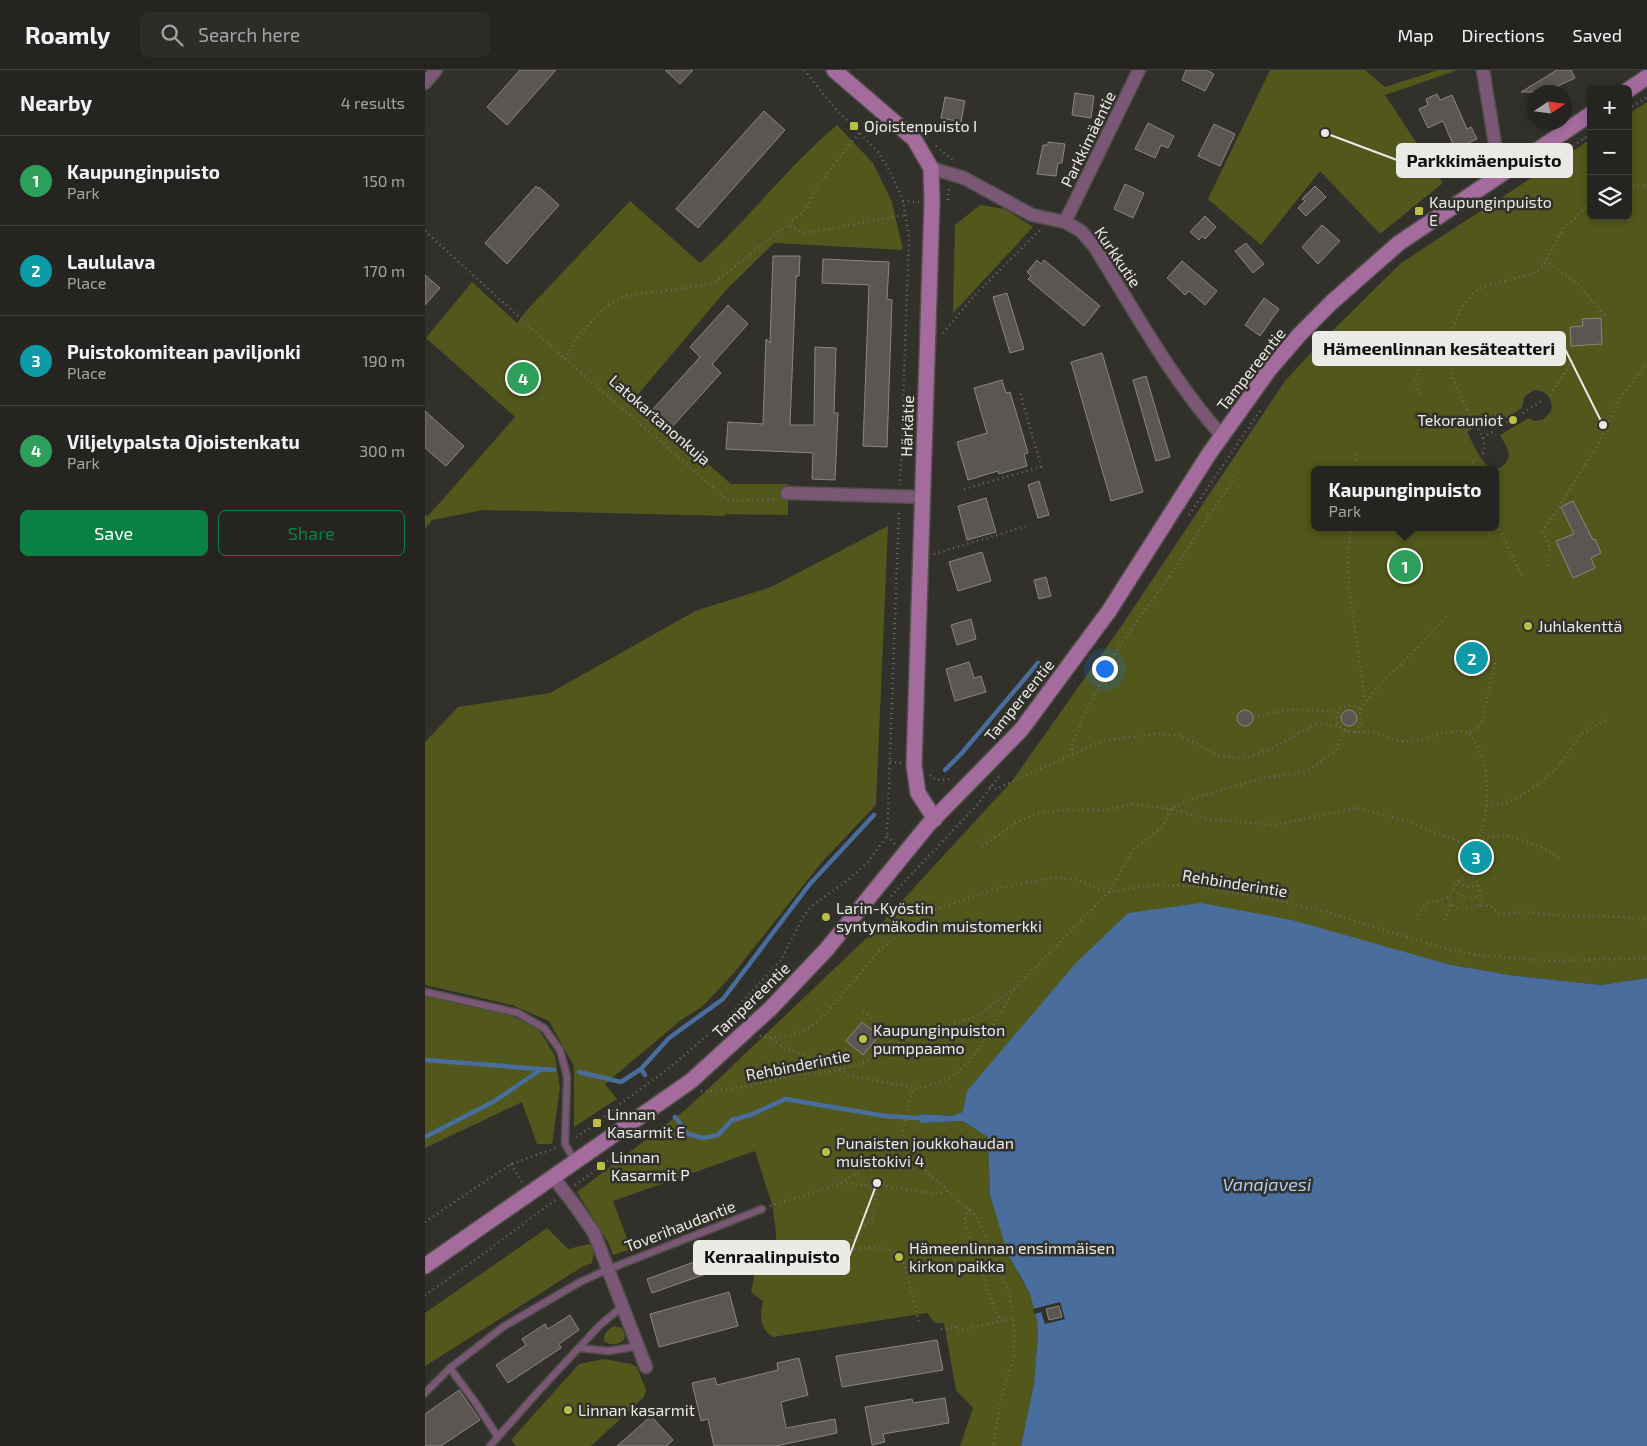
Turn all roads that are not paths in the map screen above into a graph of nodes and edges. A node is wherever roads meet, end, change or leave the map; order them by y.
1 (436, 70) edge
2 (834, 70) edge
3 (1139, 70) edge
4 (1483, 70) edge
5 (1647, 77) edge
6 (425, 83) edge
7 (1632, 87) edge
8 (1587, 117) edge
9 (931, 168) junction
10 (1500, 175) junction
11 (1065, 222) junction
12 (1222, 436) junction
13 (787, 493) road end
14 (923, 497) junction
15 (935, 819) junction
16 (425, 992) edge
17 (575, 1161) junction
18 (553, 1178) junction
19 (762, 1209) road end
20 (425, 1266) edge
21 (609, 1269) junction
22 (623, 1306) junction
23 (639, 1346) junction
24 (579, 1348) junction
25 (646, 1367) dead end
26 (450, 1368) junction
27 (425, 1394) edge
28 (498, 1437) junction
29 (490, 1446) edge

1 - 6 street
2 - 9 main road, Härkätie
3 - 11 street, Parkkimäentie
4 - 10 street
5 - 7 main road
8 - 10 main road, Tampereentie
9 - 11 street, Kurkkutie
9 - 14 main road, Härkätie
10 - 12 main road, Tampereentie
11 - 12 street, Kurkkutie
12 - 15 main road, Tampereentie
13 - 14 street
14 - 15 main road, Härkätie
15 - 17 main road, Tampereentie
16 - 17 lane
17 - 18 main road, Tampereentie
18 - 20 main road, Tampereentie
18 - 21 street
19 - 21 lane, Toverihaudantie
21 - 22 street
21 - 26 lane, Toverihaudantie
22 - 23 street
22 - 24 lane
23 - 24 lane
23 - 25 street
24 - 28 lane
26 - 27 lane, Toverihaudantie
26 - 28 lane
28 - 29 lane

